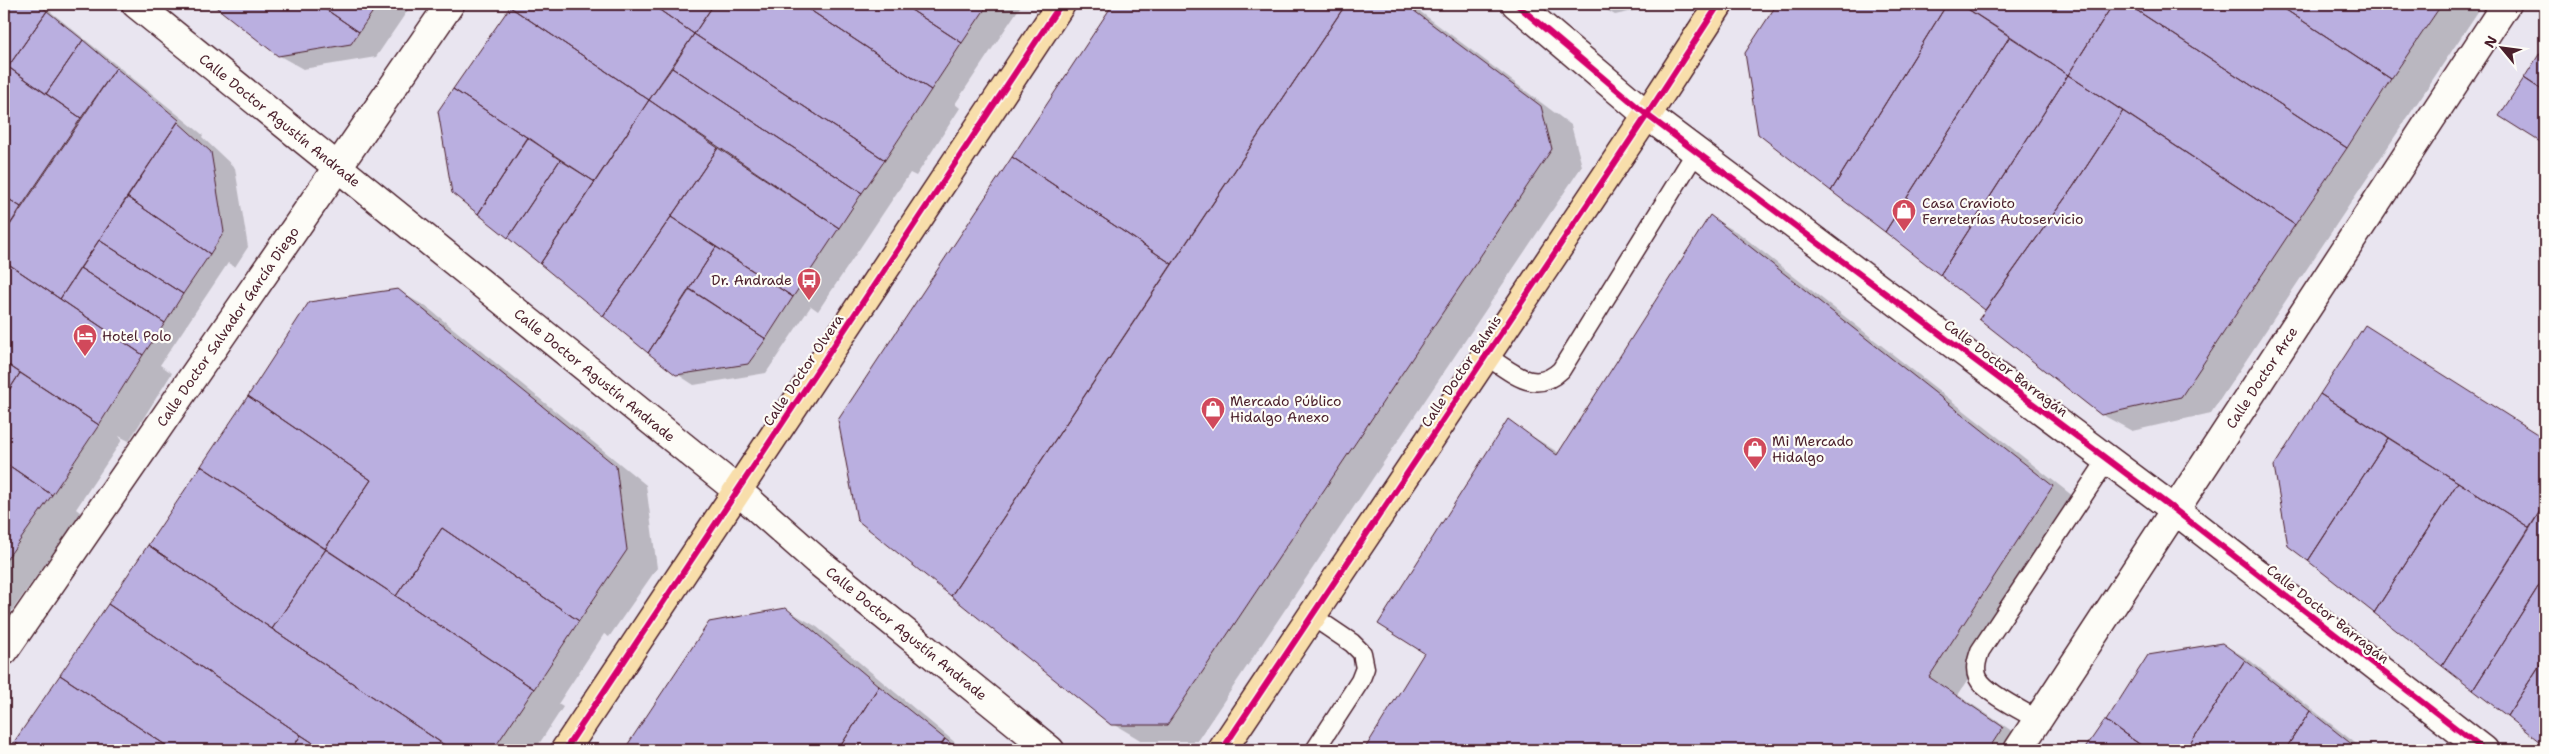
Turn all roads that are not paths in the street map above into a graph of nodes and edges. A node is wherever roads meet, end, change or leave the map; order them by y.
1 (136, 4) edge
2 (450, 4) edge
3 (1061, 4) edge
4 (1516, 4) edge
5 (1719, 4) edge
6 (2506, 4) edge
7 (1647, 115) junction
8 (1696, 152) junction
9 (339, 168) junction
10 (1486, 356) junction
11 (2107, 460) junction
12 (738, 491) junction
13 (2175, 510) junction
14 (1312, 616) junction
15 (4, 651) edge
16 (2038, 720) junction
17 (565, 750) edge
18 (1050, 750) edge
19 (1222, 750) edge
20 (1315, 750) edge
21 (2018, 750) edge
22 (2484, 750) edge

1 - 9 street, Calle Doctor Agustín Andrade
2 - 9 street, Calle Doctor Salvador García Diego
3 - 12 main road, Calle Doctor Olvera
4 - 7 street, Calle Doctor Barragán
5 - 7 main road, Calle Doctor Balmis
6 - 13 street, Calle Doctor Arce
7 - 8 street, Calle Doctor Barragán
7 - 10 main road, Calle Doctor Balmis
8 - 10 lane
8 - 11 street, Calle Doctor Barragán
9 - 12 street, Calle Doctor Agustín Andrade
9 - 15 street, Calle Doctor Salvador García Diego
10 - 14 main road, Calle Doctor Balmis
11 - 13 street, Calle Doctor Barragán
11 - 16 lane
12 - 17 main road, Calle Doctor Olvera
12 - 18 street, Calle Doctor Agustín Andrade
13 - 16 street, Calle Doctor Arce
13 - 22 street, Calle Doctor Barragán
14 - 19 main road, Calle Doctor Balmis
14 - 20 lane
16 - 21 street, Calle Doctor Arce

